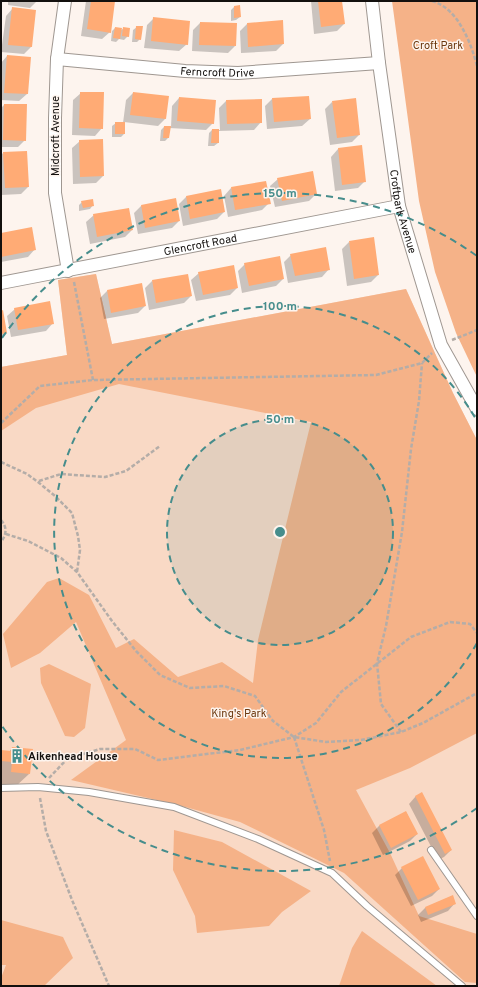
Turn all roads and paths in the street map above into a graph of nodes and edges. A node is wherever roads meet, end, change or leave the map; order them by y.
1 (65, 1) edge
2 (372, 1) edge
3 (432, 1) edge
4 (56, 59) junction
5 (379, 63) junction
6 (477, 66) edge
7 (399, 206) junction
8 (70, 270) junction
9 (1, 283) edge
10 (477, 330) edge
11 (441, 345) junction
12 (93, 380) junction
13 (477, 408) edge
14 (1, 423) edge
15 (160, 446) dead end
16 (1, 462) edge
17 (38, 482) junction
18 (1, 520) edge
19 (6, 534) junction
20 (1, 542) edge
21 (77, 572) junction
22 (477, 633) edge
23 (377, 663) junction
24 (477, 694) edge
25 (401, 732) junction
26 (294, 736) junction
27 (1, 788) edge
28 (38, 788) junction
29 (431, 850) dead end
30 (332, 873) junction
31 (477, 916) edge
32 (109, 986) edge
33 (462, 986) edge

1 - 4 street, Midcroft Avenue
2 - 5 street, Croftpark Avenue
3 - 6 path
4 - 5 street, Ferncroft Drive
4 - 8 street, Midcroft Avenue
5 - 7 street, Croftpark Avenue
7 - 8 street, Glencroft Road
7 - 11 street, Croftpark Avenue
8 - 9 street, Glencroft Road
8 - 12 path
10 - 11 path
11 - 13 street, Croftpark Avenue
12 - 14 path
12 - 23 path
15 - 17 path
16 - 17 path
17 - 21 path
18 - 19 path
19 - 20 path
19 - 21 path
21 - 26 path
22 - 23 path
23 - 25 path
23 - 26 path
24 - 25 path
25 - 26 path
26 - 28 path
26 - 30 path
27 - 28 lane
28 - 30 lane
28 - 32 path
29 - 31 lane
30 - 33 lane

